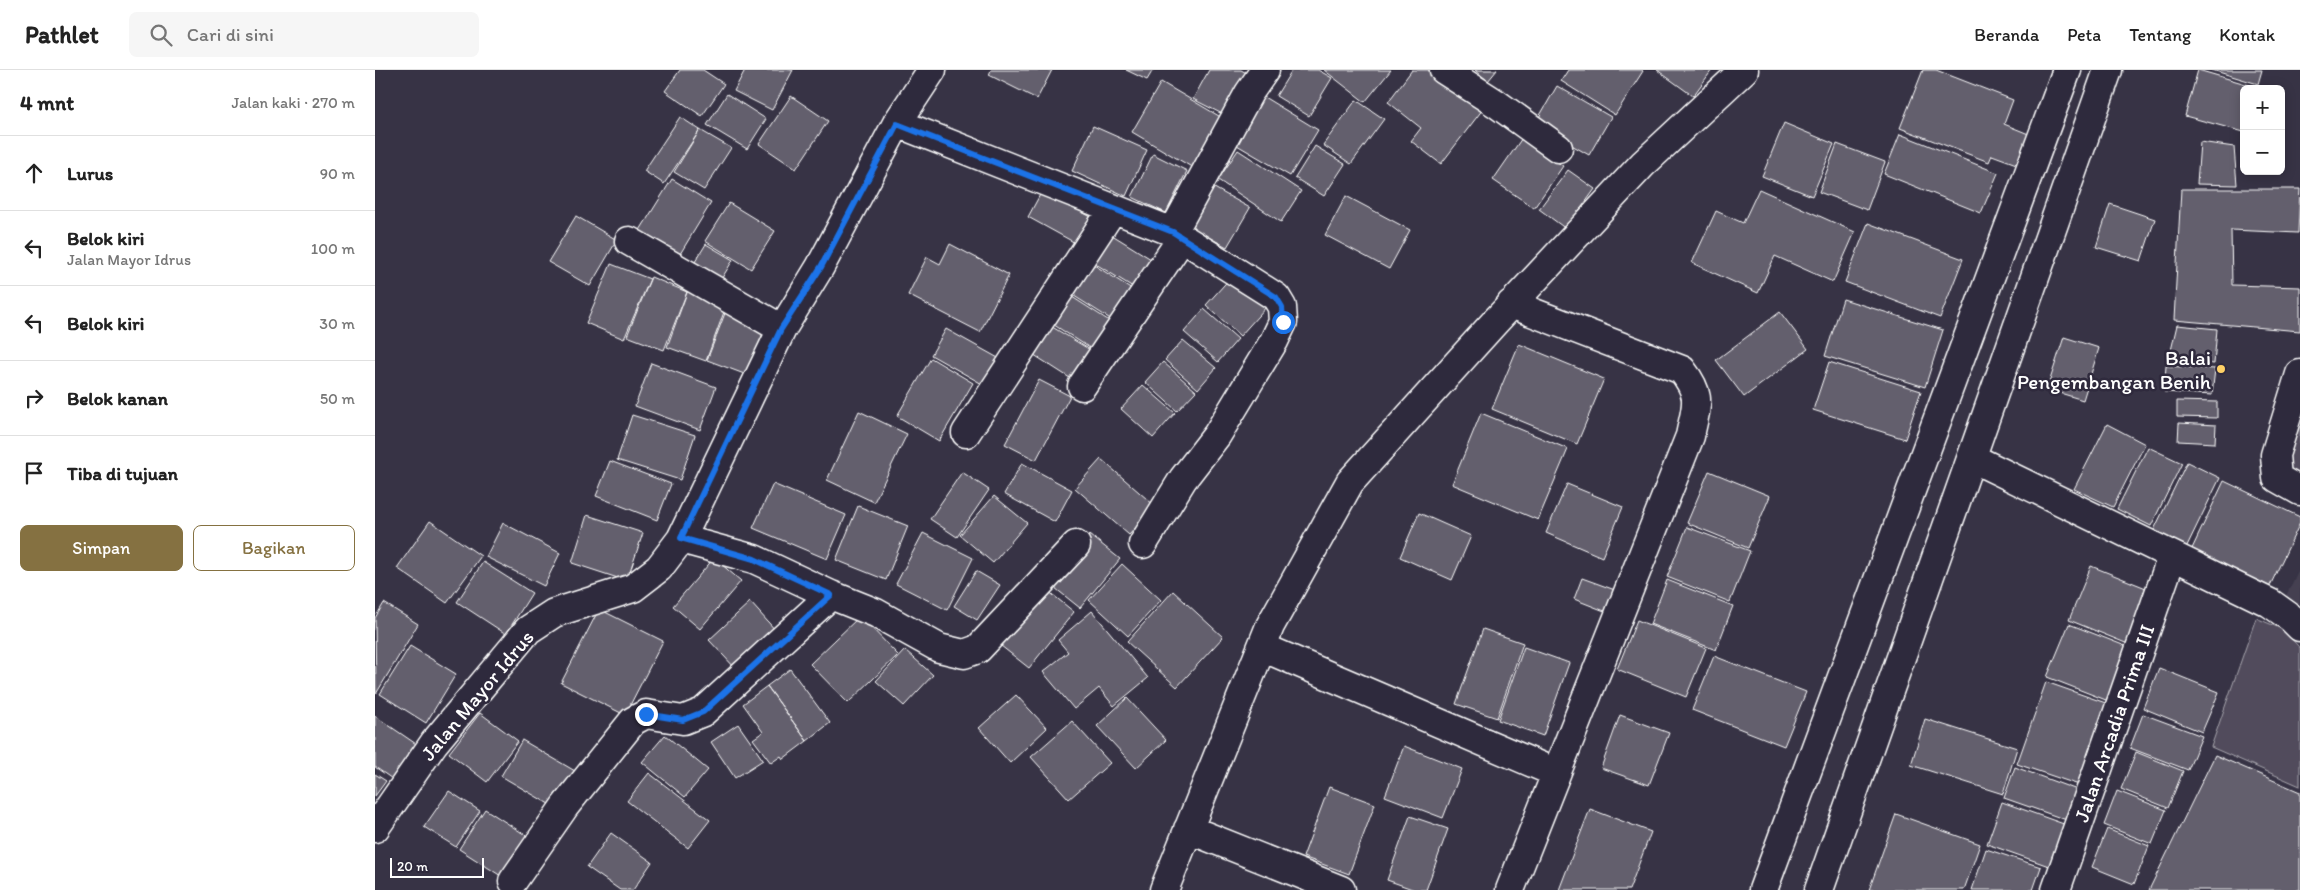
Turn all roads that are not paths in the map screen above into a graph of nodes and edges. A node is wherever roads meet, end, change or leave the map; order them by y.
1 (932, 70) edge
2 (1265, 70) edge
3 (1444, 70) edge
4 (1744, 70) edge
5 (2067, 70) edge
6 (2108, 70) edge
7 (897, 124) junction
8 (1558, 148) dead end
9 (1113, 209) junction
10 (1178, 235) junction
11 (629, 241) dead end
12 (1511, 304) junction
13 (781, 329) junction
14 (2300, 374) edge
15 (1082, 386) dead end
16 (966, 433) dead end
17 (1972, 458) junction
18 (2300, 491) edge
19 (681, 538) junction
20 (1143, 544) dead end
21 (1076, 545) dead end
22 (2173, 556) junction
23 (831, 595) junction
24 (2300, 628) edge
25 (1262, 647) junction
26 (1556, 772) junction
27 (375, 828) edge
28 (1189, 828) junction
29 (513, 881) dead end
30 (1164, 890) edge
31 (1341, 890) edge
32 (1510, 890) edge
33 (1763, 890) edge
34 (1819, 890) edge
35 (2057, 890) edge

1 - 7 street, Jalan Mayor Idrus
2 - 10 street
3 - 8 street
4 - 12 street
5 - 33 street
6 - 17 street
7 - 9 street
7 - 13 street, Jalan Mayor Idrus
9 - 10 street
9 - 16 street
10 - 15 street
10 - 20 street
11 - 13 street
12 - 25 street
12 - 26 street
13 - 19 street, Jalan Mayor Idrus
14 - 18 street
17 - 22 street
17 - 34 street
19 - 23 street
19 - 27 street, Jalan Mayor Idrus
21 - 23 street
22 - 24 street
22 - 35 street, Jalan Arcadia Prima III
23 - 29 street
25 - 26 street
25 - 28 street
26 - 32 street
28 - 30 street
28 - 31 street

